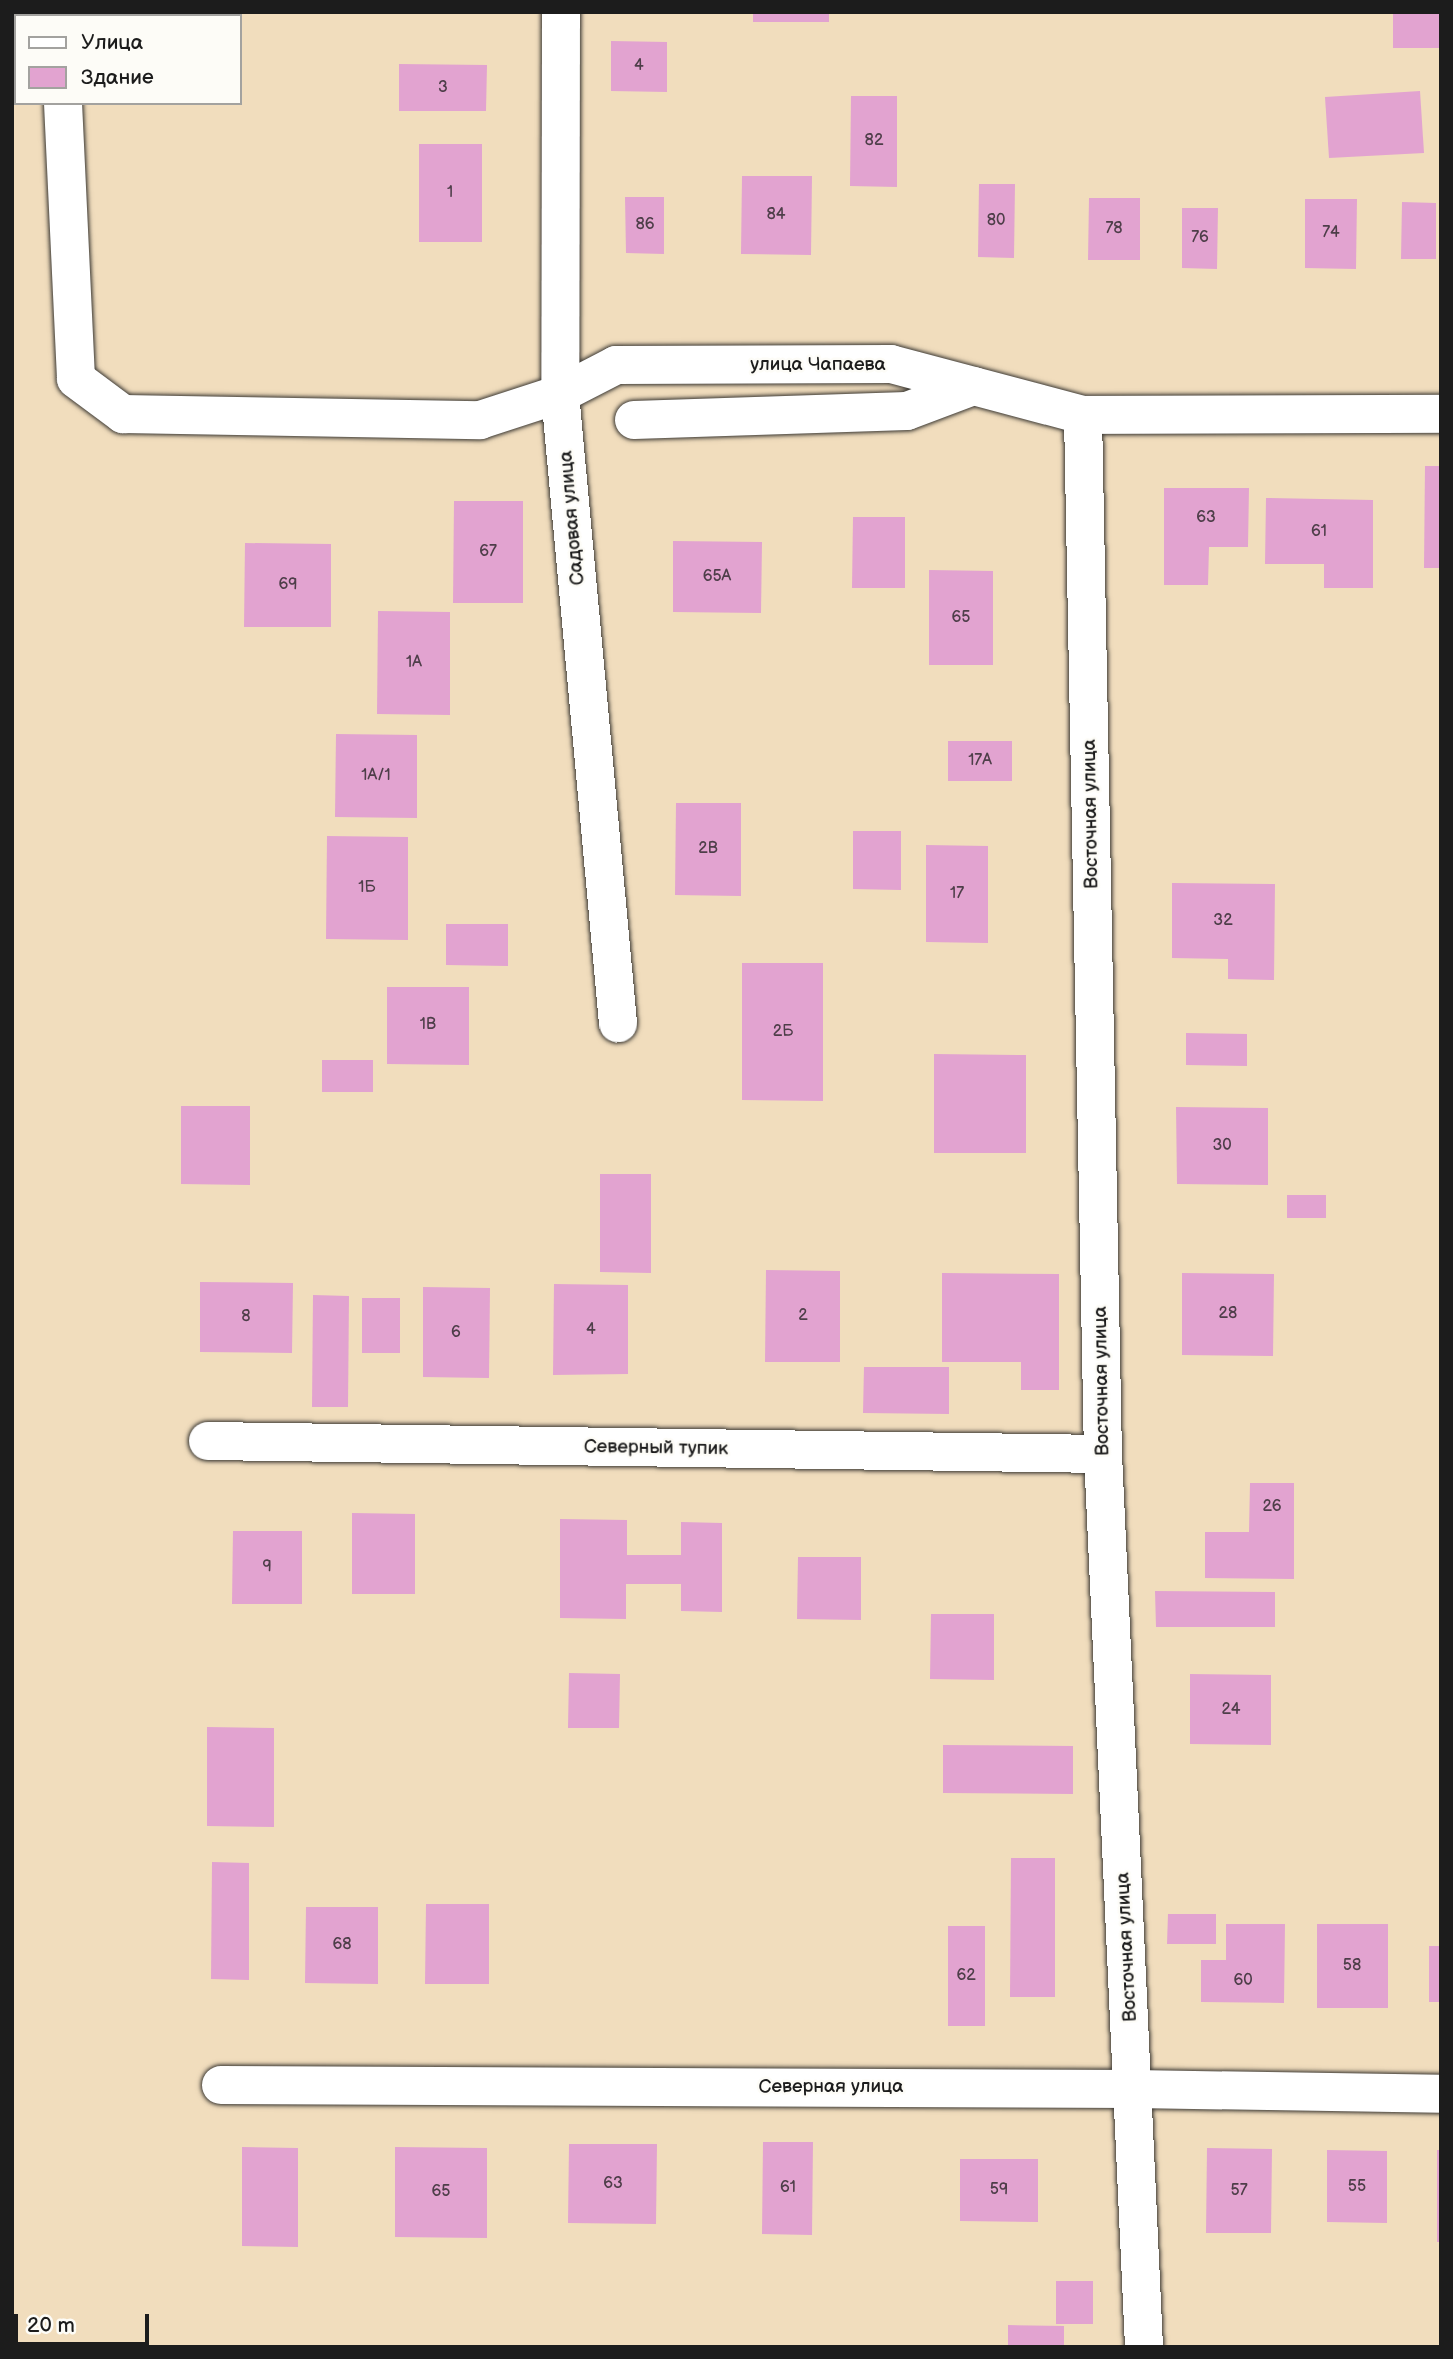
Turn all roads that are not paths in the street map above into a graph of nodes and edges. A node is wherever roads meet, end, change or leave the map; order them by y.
1 (561, 12) edge
2 (63, 105) edge
3 (973, 386) junction
4 (560, 394) junction
5 (1441, 414) edge
6 (1083, 415) junction
7 (634, 420) dead end
8 (618, 1023) dead end
9 (208, 1441) dead end
10 (1103, 1454) junction
11 (221, 2085) dead end
12 (1134, 2089) junction
13 (1441, 2094) edge
14 (1143, 2347) edge

1 - 4 street, Садовая улица
2 - 4 street, улица Чапаева
3 - 4 street, улица Чапаева
3 - 6 street, улица Чапаева
3 - 7 street
4 - 8 street, Садовая улица
5 - 6 street, улица Чапаева
6 - 10 street, Восточная улица
9 - 10 street, Северный тупик
10 - 12 street, Восточная улица
11 - 12 street, Северная улица
12 - 13 street, Северная улица
12 - 14 street, Восточная улица

